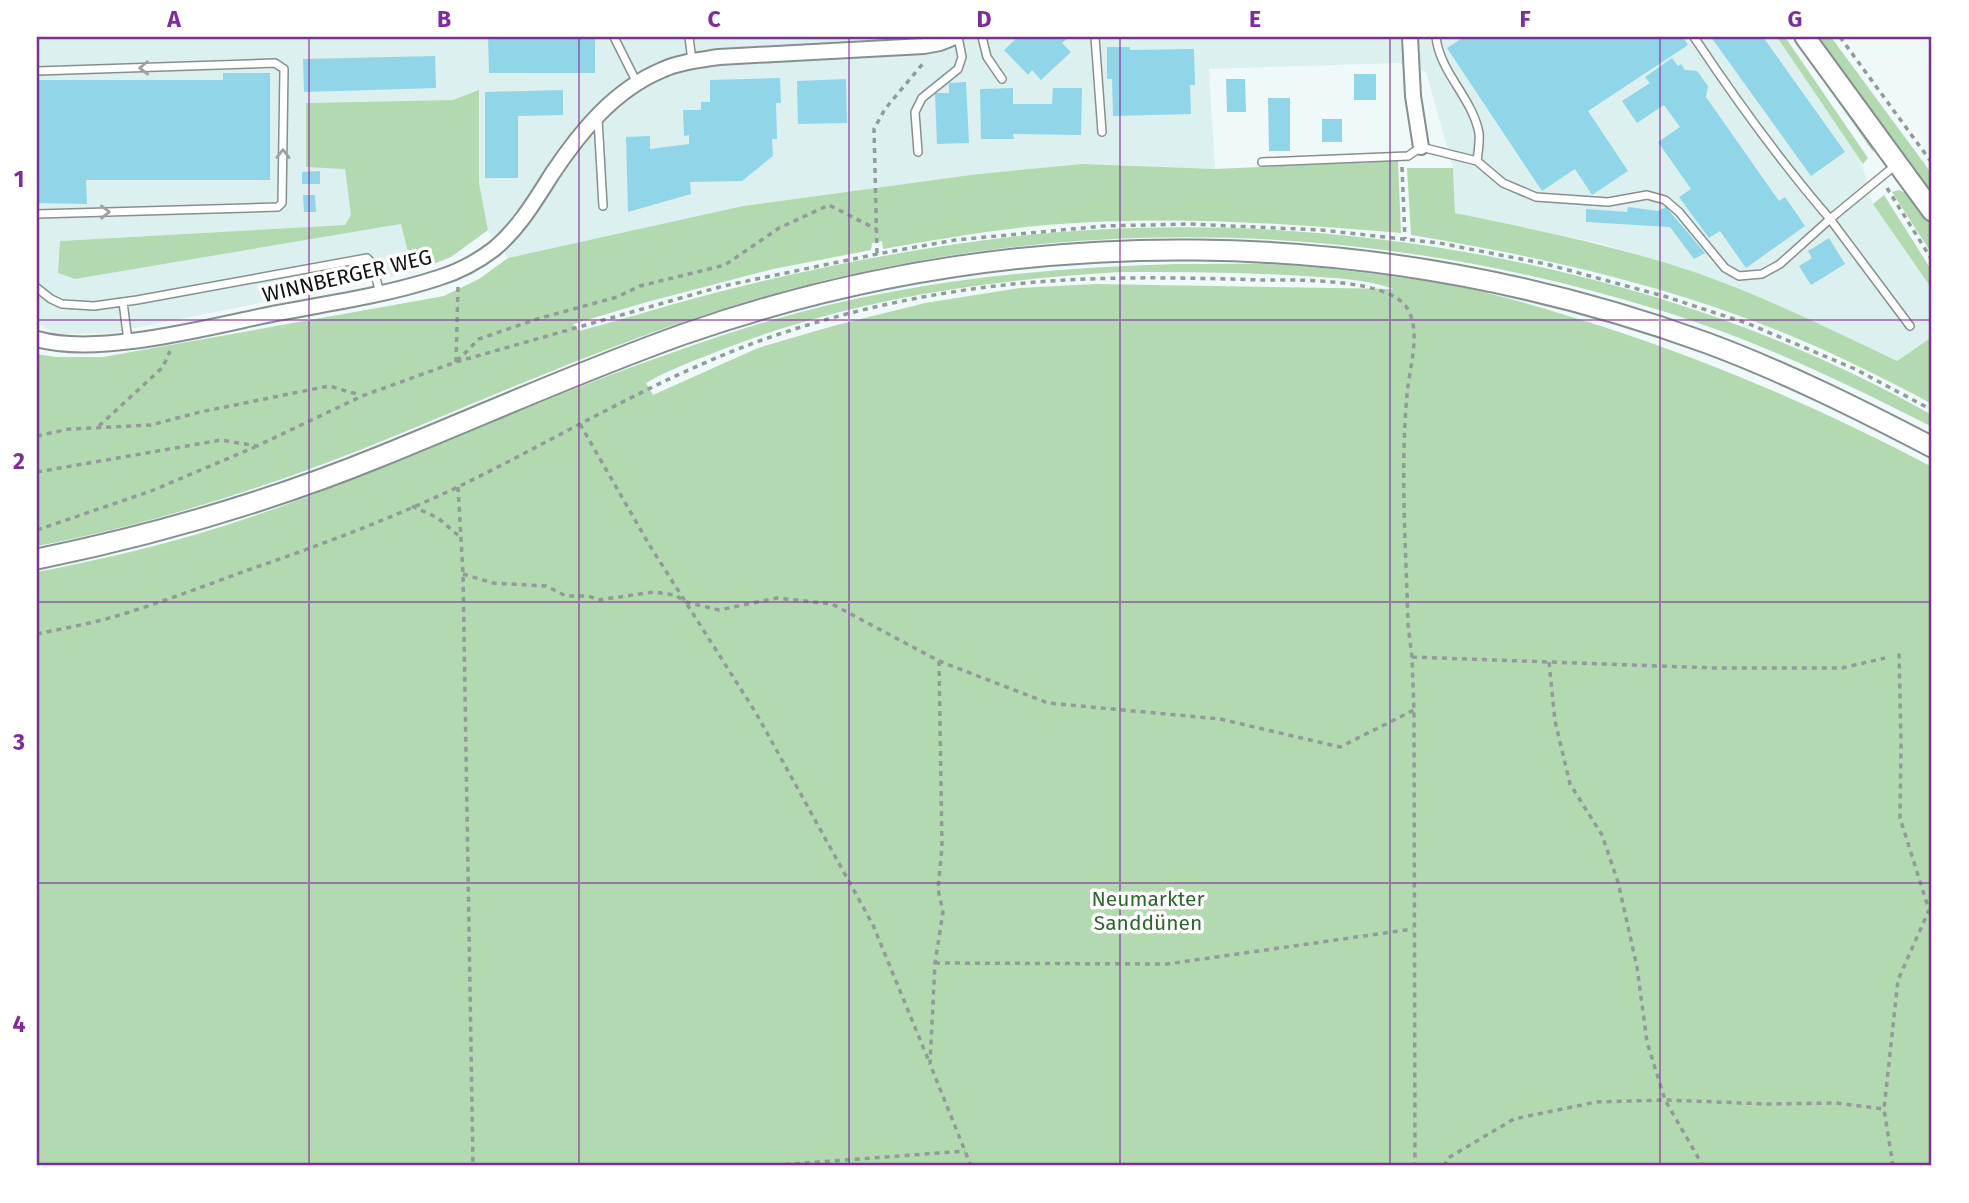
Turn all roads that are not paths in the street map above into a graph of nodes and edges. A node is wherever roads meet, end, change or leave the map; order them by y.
1 (614, 37) edge
2 (689, 37) edge
3 (957, 37) edge
4 (982, 37) edge
5 (1095, 37) edge
6 (1410, 37) edge
7 (1436, 37) edge
8 (1694, 37) edge
9 (1805, 37) edge
10 (692, 61) junction
11 (37, 71) edge
12 (1002, 79) dead end
13 (637, 84) junction
14 (598, 115) junction
15 (1102, 132) dead end
16 (1421, 147) junction
17 (918, 152) dead end
18 (1477, 161) junction
19 (1262, 162) dead end
20 (1898, 163) junction
21 (603, 206) dead end
22 (1932, 211) edge
23 (37, 214) edge
24 (1830, 219) junction
25 (37, 288) edge
26 (380, 293) junction
27 (123, 302) junction
28 (1910, 326) dead end
29 (37, 340) edge
30 (128, 341) junction
31 (1932, 447) edge
32 (37, 559) edge

1 - 13 lane
2 - 10 lane
3 - 10 street, WINNBERGER WEG
3 - 17 lane
4 - 12 lane
5 - 15 lane
6 - 16 street
7 - 18 lane
8 - 24 lane
9 - 20 main road
10 - 13 street, WINNBERGER WEG
23 -> 11 lane
13 - 14 street, WINNBERGER WEG
14 - 21 lane
14 - 26 street, WINNBERGER WEG
16 - 18 lane
16 - 19 lane
18 - 24 lane
20 - 22 main road
20 - 24 lane
24 - 28 lane
25 - 27 lane
26 - 27 lane
26 - 30 street, WINNBERGER WEG
27 - 30 lane
29 - 30 street, WINNBERGER WEG
31 - 32 main road

